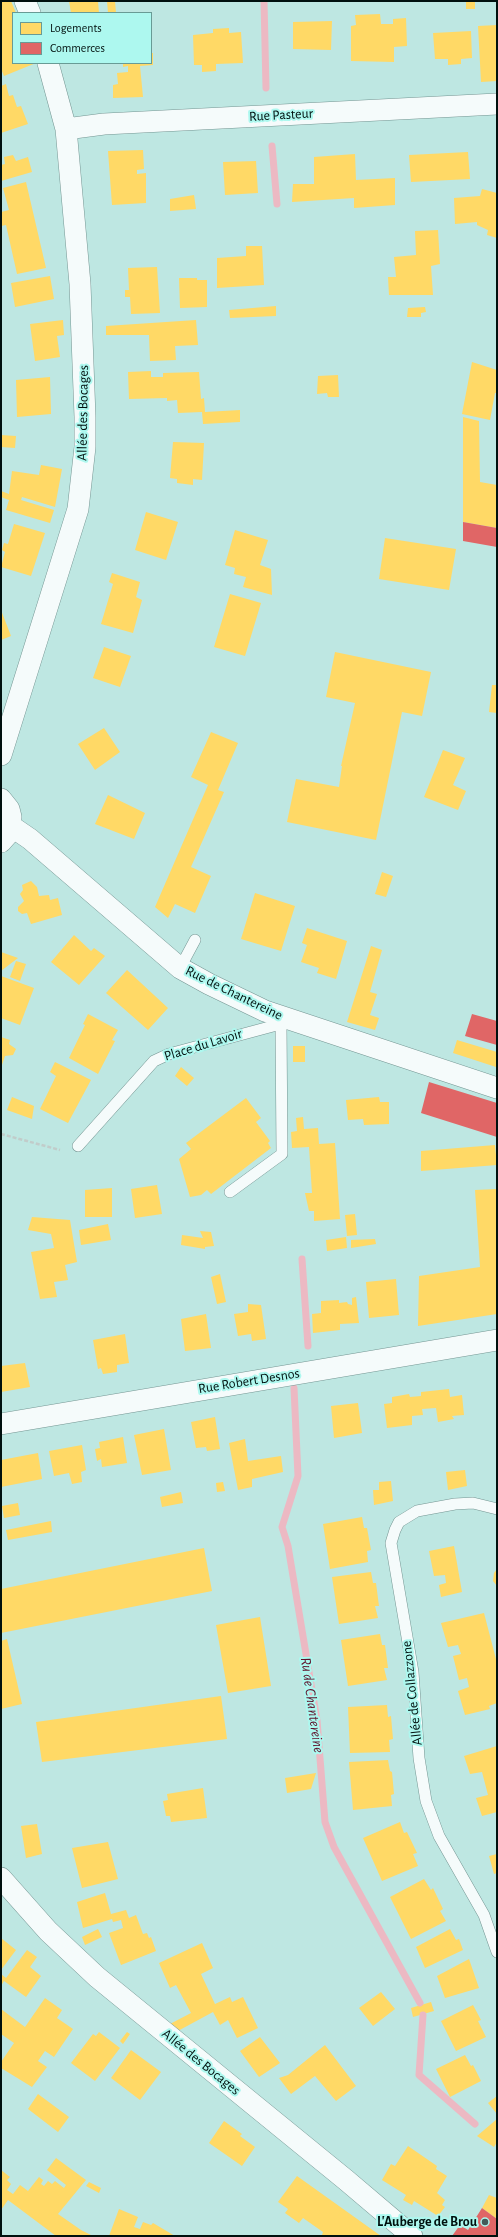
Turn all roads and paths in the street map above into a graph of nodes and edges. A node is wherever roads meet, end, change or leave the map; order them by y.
1 (25, 1) edge
2 (30, 12) edge
3 (48, 64) edge
4 (497, 104) edge
5 (66, 129) junction
6 (1, 755) edge
7 (1, 799) edge
8 (6, 834) edge
9 (195, 940) dead end
10 (180, 968) junction
11 (287, 1022) junction
12 (497, 1088) edge
13 (1, 1134) edge
14 (78, 1146) joint
15 (230, 1192) dead end
16 (497, 1340) edge
17 (1, 1424) edge
18 (497, 1509) edge
19 (1, 1878) edge
20 (497, 1952) edge
21 (412, 2236) edge

1 - 2 street
3 - 5 street, Allée des Bocages
4 - 5 street, Rue Pasteur
5 - 6 street, Allée des Bocages
7 - 8 street
8 - 10 street, Rue de Chantereine
9 - 10 lane
10 - 11 street, Rue de Chantereine
11 - 12 street, Rue de Chantereine
11 - 14 lane, Place du Lavoir
11 - 15 lane
13 - 14 path
16 - 17 street, Rue Robert Desnos
18 - 20 lane, Allée de Collazzone
19 - 21 street, Allée des Bocages

